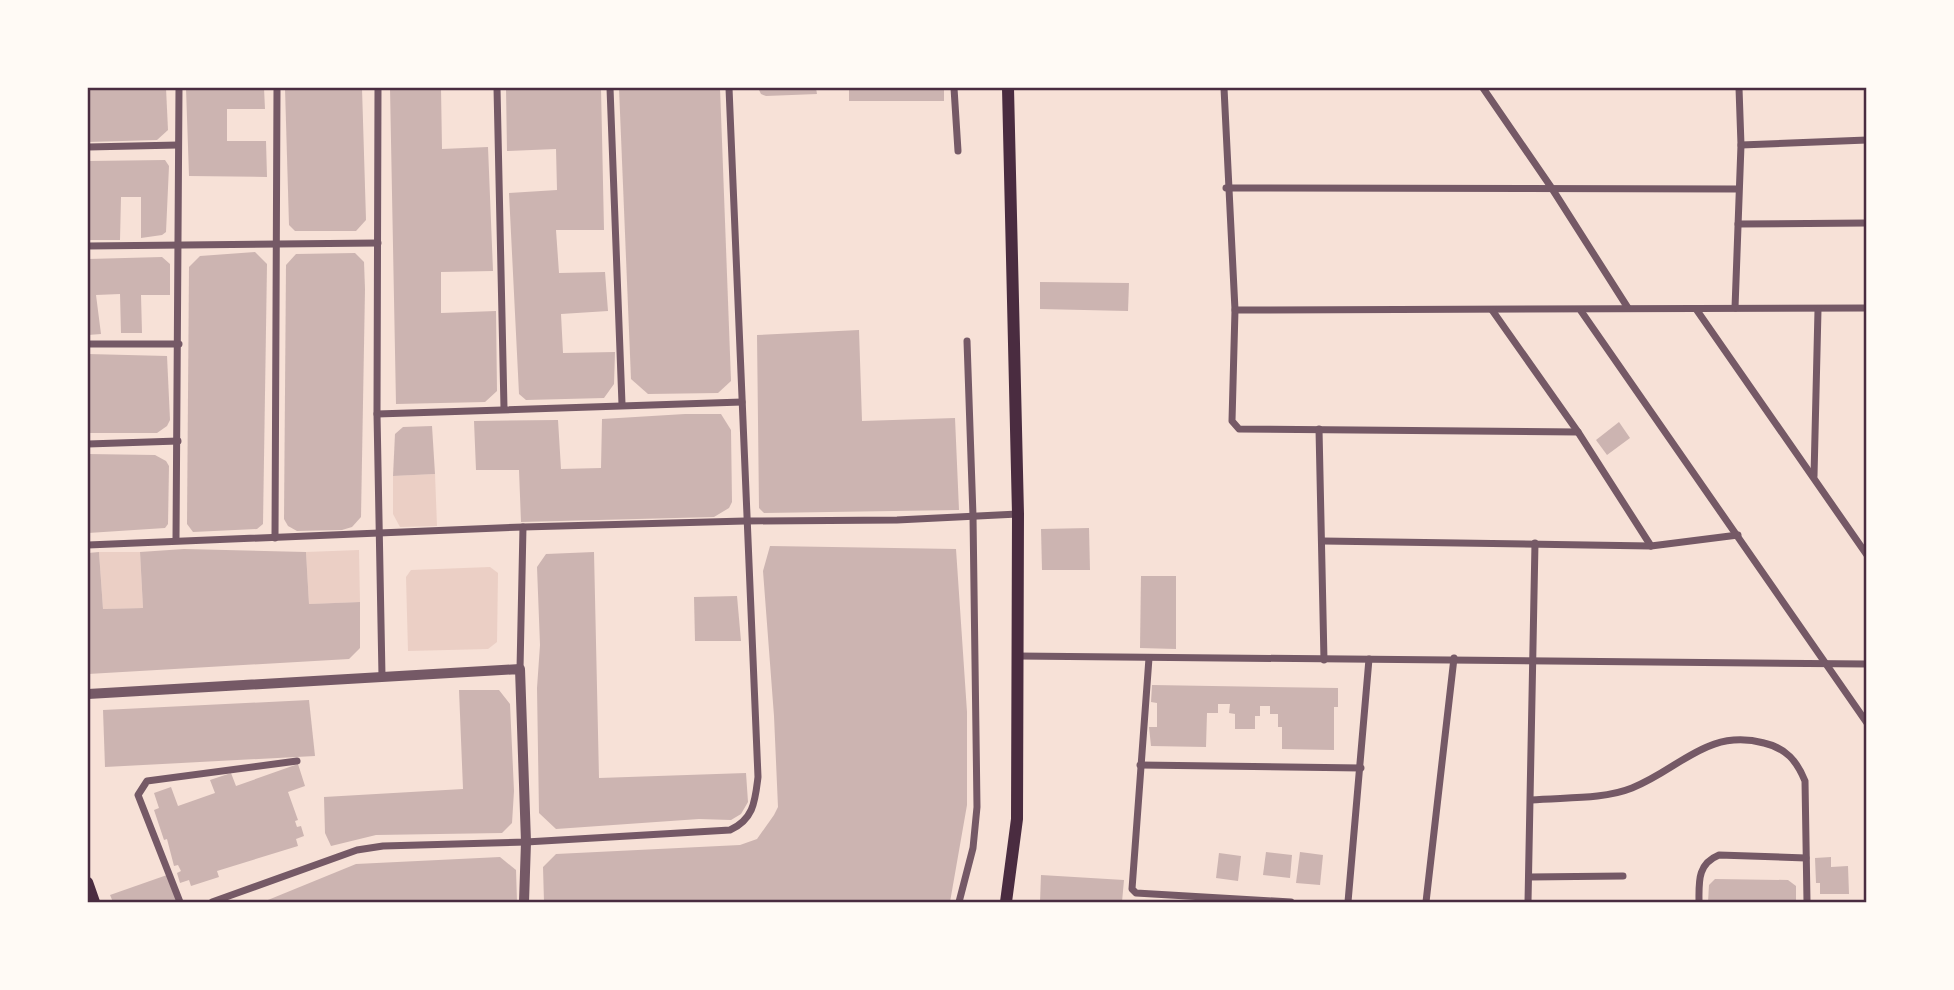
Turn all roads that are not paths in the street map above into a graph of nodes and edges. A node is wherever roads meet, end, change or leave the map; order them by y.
1 (179, 88) edge
2 (277, 88) edge
3 (378, 88) edge
4 (497, 88) edge
5 (610, 88) edge
6 (729, 88) edge
7 (954, 88) edge
8 (1008, 88) edge
9 (1224, 88) edge
10 (1483, 88) edge
11 (1739, 88) edge
12 (1867, 140) edge
13 (178, 145) junction
14 (1741, 145) junction
15 (88, 147) edge
16 (958, 151) dead end
17 (1551, 187) junction
18 (1226, 188) junction
19 (1738, 189) junction
20 (1867, 223) edge
21 (1738, 224) junction
22 (275, 242) junction
23 (378, 243) junction
24 (180, 244) junction
25 (88, 246) edge
26 (1628, 308) junction
27 (1735, 308) junction
28 (1867, 308) edge
29 (1696, 309) junction
30 (1235, 310) junction
31 (1492, 310) junction
32 (1818, 310) junction
33 (1581, 311) junction
34 (967, 341) dead end
35 (88, 344) edge
36 (179, 344) junction
37 (742, 402) junction
38 (622, 404) junction
39 (504, 408) junction
40 (377, 414) junction
41 (1319, 429) junction
42 (1578, 432) junction
43 (178, 440) junction
44 (88, 444) edge
45 (1814, 477) junction
46 (1018, 514) junction
47 (973, 516) junction
48 (745, 520) junction
49 (523, 527) junction
50 (379, 533) junction
51 (1738, 535) junction
52 (275, 538) junction
53 (176, 539) junction
54 (1323, 541) junction
55 (1535, 543) junction
56 (88, 545) edge
57 (1651, 546) junction
58 (1867, 555) edge
59 (1018, 656) junction
60 (1149, 658) junction
61 (1454, 658) junction
62 (1369, 659) junction
63 (1324, 660) junction
64 (1533, 660) junction
65 (1828, 664) junction
66 (1867, 664) edge
67 (520, 669) junction
68 (382, 676) junction
69 (88, 694) edge
70 (1867, 723) edge
71 (297, 761) dead end
72 (1140, 765) junction
73 (1361, 768) junction
74 (1531, 800) junction
75 (526, 842) junction
76 (1806, 858) junction
77 (1623, 876) dead end
78 (1530, 877) junction
79 (88, 882) edge
80 (95, 902) edge
81 (180, 902) edge
82 (212, 902) edge
83 (524, 902) edge
84 (959, 902) edge
85 (1006, 902) edge
86 (1290, 902) edge
87 (1349, 902) edge
88 (1426, 902) edge
89 (1528, 902) edge
90 (1699, 902) edge
91 (1807, 902) edge

1 - 13 street
2 - 22 street
3 - 23 street
4 - 39 street
5 - 38 street
6 - 37 street
7 - 16 street
8 - 46 main road
9 - 18 street
10 - 17 street
11 - 14 street
12 - 14 street
13 - 15 street
13 - 24 street
14 - 19 street
17 - 18 street
17 - 19 street
17 - 26 street
18 - 30 street
19 - 21 street
20 - 21 street
21 - 27 street
22 - 23 street
22 - 24 street
22 - 52 street
23 - 40 street
24 - 25 street
24 - 36 street
26 - 29 street
26 - 33 street
27 - 29 street
27 - 32 street
28 - 32 street
29 - 45 street
30 - 31 street
30 - 41 street
31 - 33 street
31 - 42 street
32 - 45 street
33 - 51 street
34 - 47 street
35 - 36 street
36 - 43 street
37 - 38 street
37 - 48 street
38 - 39 street
39 - 40 street
40 - 50 street
41 - 42 street
41 - 54 street
42 - 57 street
43 - 44 street
43 - 53 street
45 - 58 street
46 - 47 street
46 - 59 main road
47 - 48 street
47 - 84 street
48 - 49 street
48 - 75 street
49 - 50 street
49 - 67 street
50 - 52 street
50 - 68 street
51 - 57 street
51 - 65 street
52 - 53 street
53 - 56 street
54 - 55 street
54 - 63 street
55 - 57 street
55 - 64 street
59 - 60 street
59 - 85 main road
60 - 63 street
60 - 72 street
61 - 62 street
61 - 64 street
61 - 88 street
62 - 63 street
62 - 73 street
64 - 65 street
64 - 74 street
65 - 66 street
65 - 70 street
67 - 68 street
67 - 75 street
68 - 69 street
71 - 81 street
72 - 73 street
72 - 86 street
73 - 87 street
74 - 76 street
74 - 78 street
75 - 82 street
75 - 83 street
76 - 90 street
76 - 91 street
77 - 78 street
78 - 89 street
79 - 80 main road

